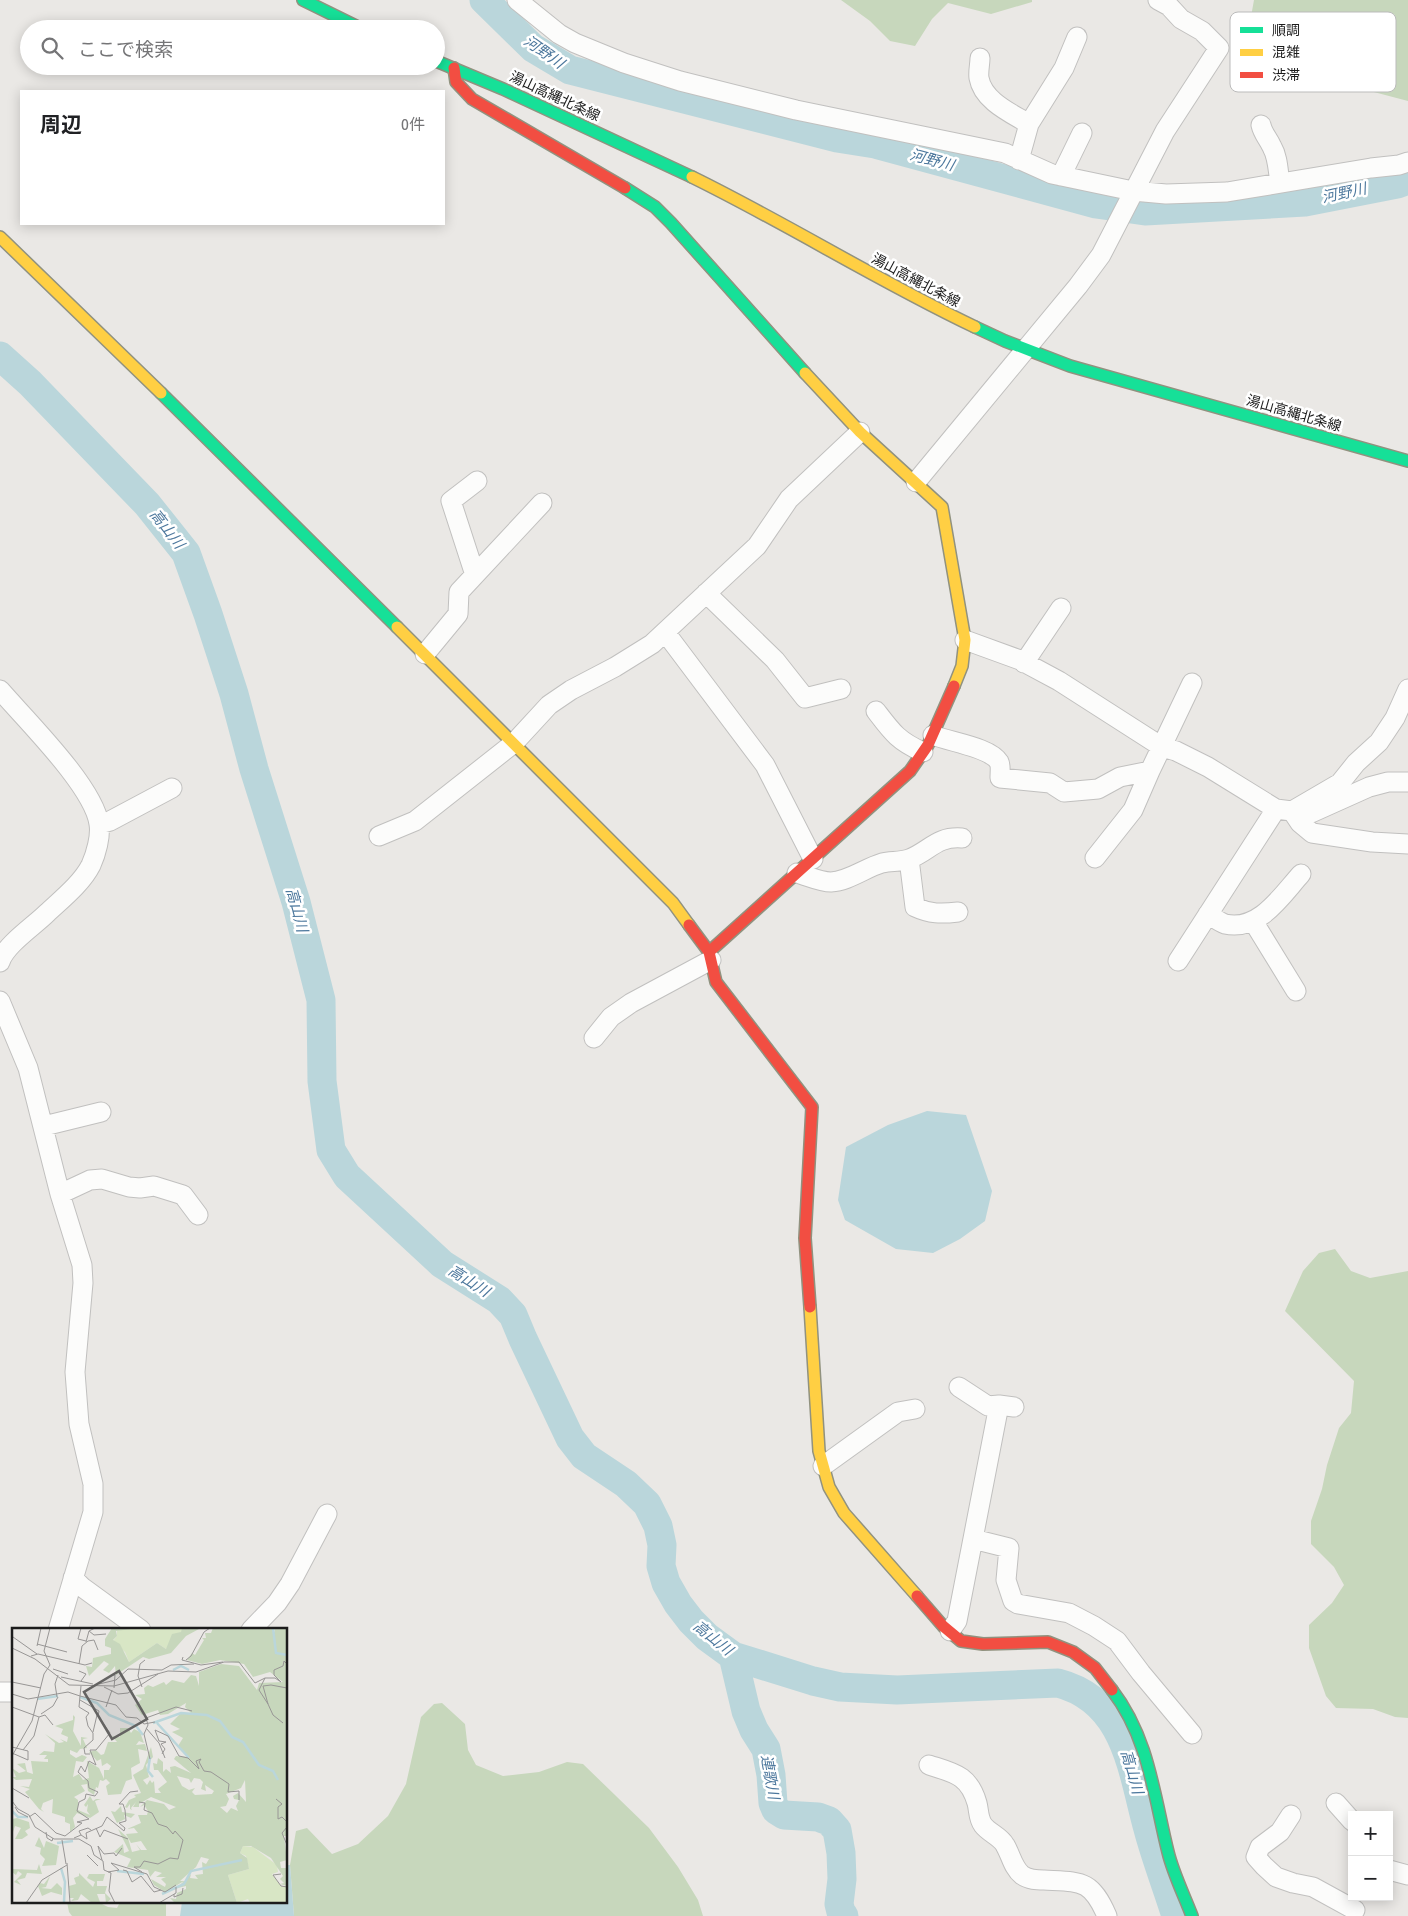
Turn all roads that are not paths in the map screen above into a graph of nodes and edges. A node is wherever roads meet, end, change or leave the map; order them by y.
1 (304, 0) edge
2 (517, 0) edge
3 (1158, 0) edge
4 (344, 20) edge
5 (1077, 37) dead end
6 (980, 58) dead end
7 (445, 64) edge
8 (454, 68) junction
9 (1028, 124) junction
10 (1262, 125) dead end
11 (1082, 134) dead end
12 (1019, 160) junction
13 (1408, 162) edge
14 (1061, 176) junction
15 (1280, 183) junction
16 (1133, 191) junction
17 (0, 237) edge
18 (1026, 349) junction
19 (860, 432) junction
20 (1408, 461) edge
21 (477, 481) dead end
22 (916, 482) junction
23 (542, 503) dead end
24 (474, 575) junction
25 (706, 593) junction
26 (1061, 608) dead end
27 (665, 632) junction
28 (965, 640) junction
29 (425, 654) junction
30 (1024, 662) junction
31 (1192, 683) dead end
32 (841, 689) dead end
33 (1408, 689) edge
34 (0, 690) edge
35 (876, 711) dead end
36 (933, 735) junction
37 (514, 743) junction
38 (1162, 747) junction
39 (923, 752) junction
40 (1150, 771) junction
41 (1408, 782) edge
42 (172, 788) dead end
43 (1284, 810) junction
44 (99, 824) junction
45 (379, 836) dead end
46 (962, 838) dead end
47 (1408, 844) edge
48 (1095, 858) dead end
49 (812, 859) junction
50 (909, 859) junction
51 (797, 872) junction
52 (1301, 874) dead end
53 (958, 912) dead end
54 (1208, 914) junction
55 (1253, 921) junction
56 (3, 948) edge
57 (710, 956) junction
58 (1178, 961) dead end
59 (1296, 991) dead end
60 (0, 1001) edge
61 (594, 1038) dead end
62 (101, 1112) dead end
63 (44, 1126) junction
64 (60, 1194) junction
65 (198, 1215) dead end
66 (959, 1387) dead end
67 (915, 1409) dead end
68 (823, 1466) junction
69 (327, 1514) dead end
70 (973, 1539) junction
71 (72, 1578) junction
72 (59, 1628) edge
73 (138, 1628) edge
74 (253, 1628) edge
75 (950, 1632) junction
76 (1192, 1734) dead end
77 (929, 1765) dead end
78 (1336, 1803) dead end
79 (1291, 1816) dead end
80 (1348, 1816) edge
81 (1393, 1871) edge
82 (1408, 1875) edge
83 (1356, 1908) edge
84 (1107, 1916) edge
85 (1192, 1916) edge

1 - 4 street
2 - 12 street
3 - 16 street
5 - 9 street
6 - 9 street
7 - 8 street, 湯山高縄北条線
8 - 18 street, 湯山高縄北条線
8 - 19 street
9 - 12 street
10 - 15 street
11 - 14 street
12 - 14 street
13 - 15 street
14 - 16 street
15 - 16 street
16 - 18 street
17 - 29 street
18 - 20 street, 湯山高縄北条線
18 - 22 street
19 - 22 street
19 - 25 street
21 - 24 street
22 - 28 street
23 - 24 street
24 - 29 street
25 - 27 street
25 - 32 street
26 - 30 street
27 - 37 street
27 - 49 street
28 - 30 street
28 - 36 street
29 - 37 street
30 - 38 street
31 - 38 street
33 - 43 street
34 - 44 street
35 - 39 street
36 - 39 street
36 - 40 street
37 - 45 street
37 - 57 street
38 - 40 street
38 - 43 street
39 - 49 street
40 - 48 street
41 - 43 street
42 - 44 street
43 - 47 street
43 - 54 street
44 - 56 street
46 - 50 street
49 - 51 street
50 - 51 street
50 - 53 street
51 - 57 street
52 - 55 street
54 - 55 street
54 - 58 street
55 - 59 street
57 - 61 street
57 - 68 street
60 - 63 street
62 - 63 street
63 - 64 street
64 - 65 street
64 - 71 street
66 - 70 street
67 - 68 street
68 - 75 street
69 - 74 street
70 - 75 street
70 - 76 street
71 - 72 street
71 - 73 street
75 - 85 street
77 - 84 street
78 - 80 street
79 - 83 street
81 - 82 street

